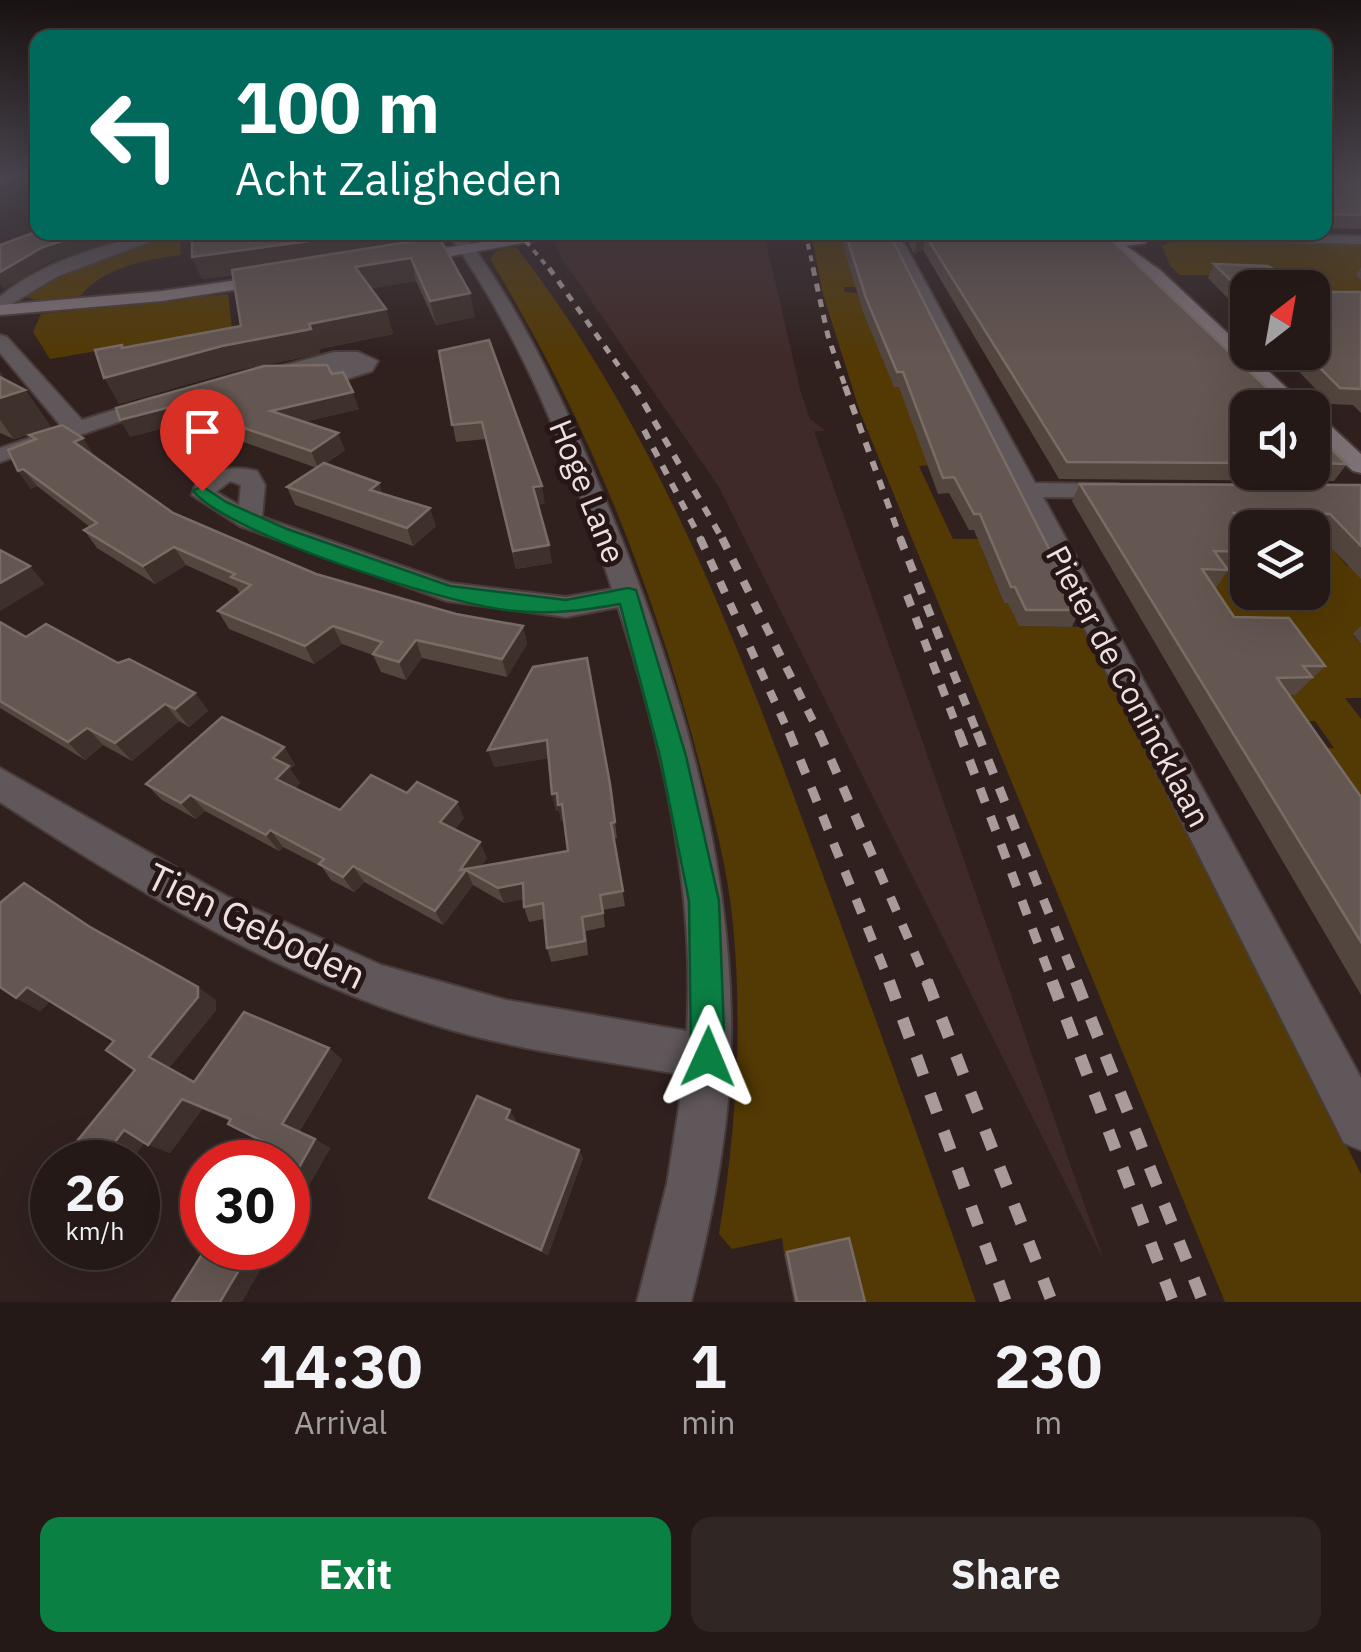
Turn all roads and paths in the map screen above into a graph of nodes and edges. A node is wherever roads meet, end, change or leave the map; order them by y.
1 (1332, 239) edge
2 (138, 240) edge
3 (898, 240) edge
4 (1106, 240) edge
5 (1120, 240) edge
6 (1141, 240) edge
7 (1361, 240) edge
8 (461, 241) edge
9 (1110, 242) junction
10 (381, 263) edge
11 (1154, 272) junction
12 (292, 277) edge
13 (0, 308) edge
14 (0, 341) edge
15 (1279, 390) edge
16 (182, 396) edge
17 (79, 426) junction
18 (1330, 438) edge
19 (0, 455) edge
20 (1361, 466) edge
21 (1026, 490) junction
22 (1144, 491) edge
23 (249, 520) dead end
24 (628, 595) junction
25 (0, 783) edge
26 (708, 1057) junction
27 (1361, 1126) edge
28 (664, 1302) edge

1 - 7 street
2 - 13 street
3 - 21 street, Pieter de Conincklaan
4 - 9 street
5 - 9 street
6 - 11 street
8 - 10 street
8 - 24 street, Hoge Lane
9 - 11 street
11 - 15 street
12 - 13 street
14 - 17 street
16 - 17 street
17 - 19 street
18 - 20 street
21 - 22 street
21 - 27 street, Pieter de Conincklaan
23 - 24 street
24 - 26 street, Hoge Lane
25 - 26 street, Tien Geboden
26 - 28 street, Hoge Lane

